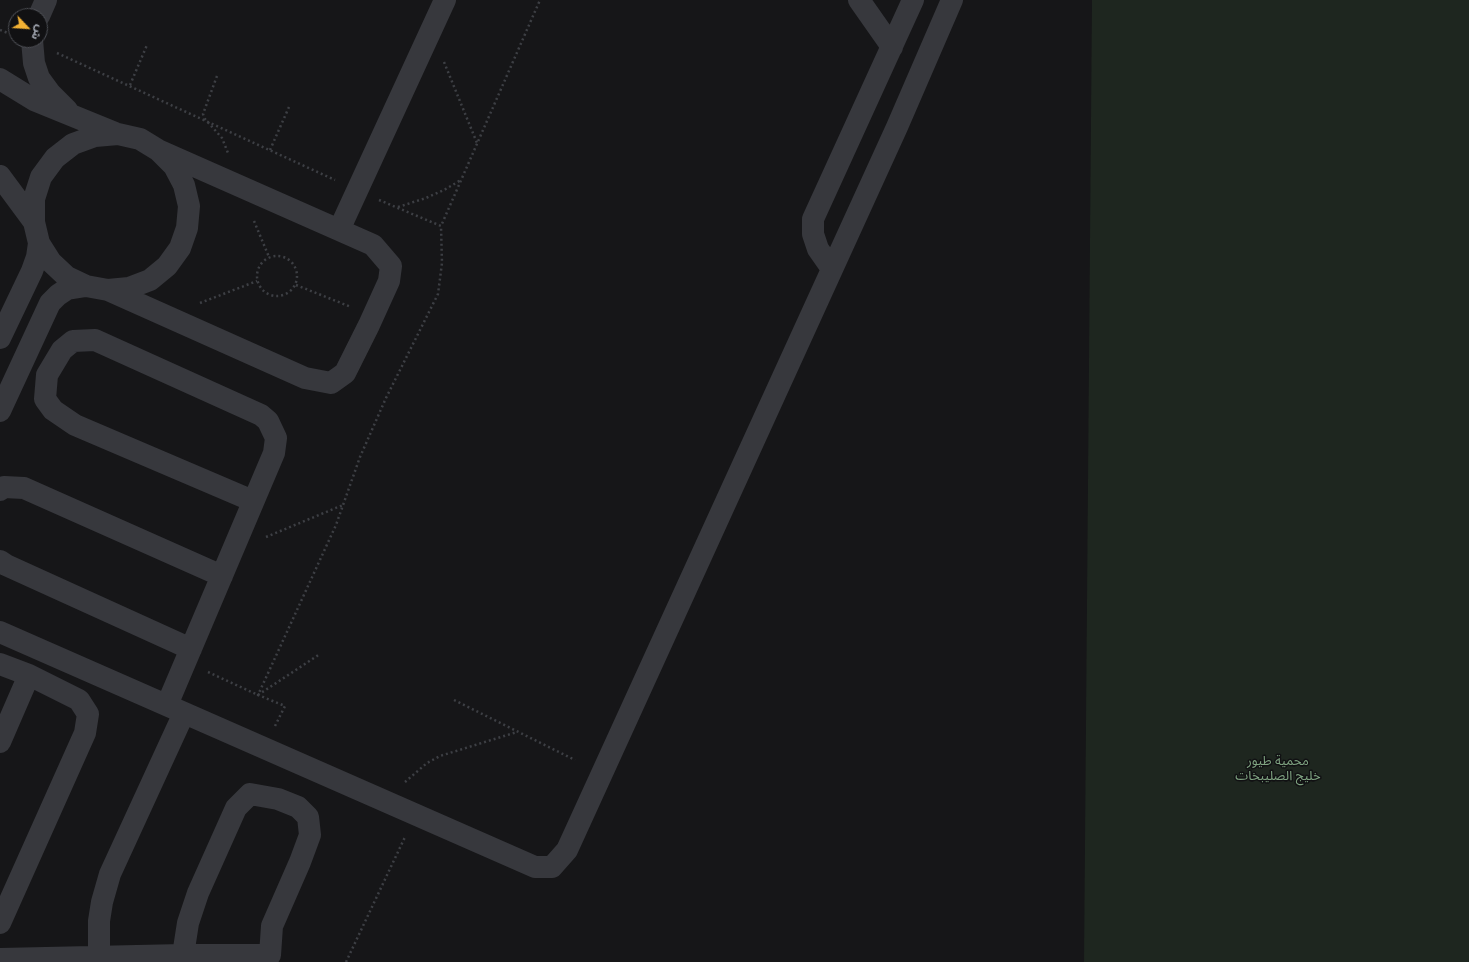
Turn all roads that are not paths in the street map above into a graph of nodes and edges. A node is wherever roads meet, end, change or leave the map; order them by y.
1 (445, 0) edge
2 (859, 0) edge
3 (913, 0) edge
4 (952, 0) edge
5 (892, 47) junction
6 (33, 48) edge
7 (0, 79) edge
8 (72, 116) junction
9 (118, 134) junction
10 (158, 150) junction
11 (0, 176) edge
12 (34, 222) junction
13 (339, 230) junction
14 (39, 243) junction
15 (832, 269) junction
16 (86, 286) junction
17 (108, 290) junction
18 (0, 338) edge
19 (0, 411) edge
20 (0, 490) edge
21 (254, 502) junction
22 (0, 561) edge
23 (222, 576) junction
24 (0, 632) edge
25 (188, 655) junction
26 (0, 664) edge
27 (29, 675) junction
28 (176, 709) junction
29 (0, 742) edge
30 (0, 923) edge
31 (183, 955) junction
32 (99, 957) junction
33 (0, 959) edge

1 - 13 lane
2 - 5 lane
3 - 5 lane
4 - 15 lane
5 - 15 lane
6 - 8 lane
7 - 8 lane
8 - 9 lane
9 - 10 lane
9 - 12 lane
10 - 13 lane
10 - 17 lane
11 - 12 lane
12 - 14 lane
13 - 17 lane
14 - 16 lane
14 - 18 lane
15 - 28 lane
16 - 17 lane
16 - 19 lane
20 - 23 lane
21 - 21 lane
21 - 23 lane
22 - 25 lane
23 - 25 lane
24 - 28 lane
25 - 28 lane
26 - 27 lane
27 - 29 lane
27 - 30 lane
28 - 32 lane
31 - 31 lane
31 - 32 lane
32 - 33 lane

